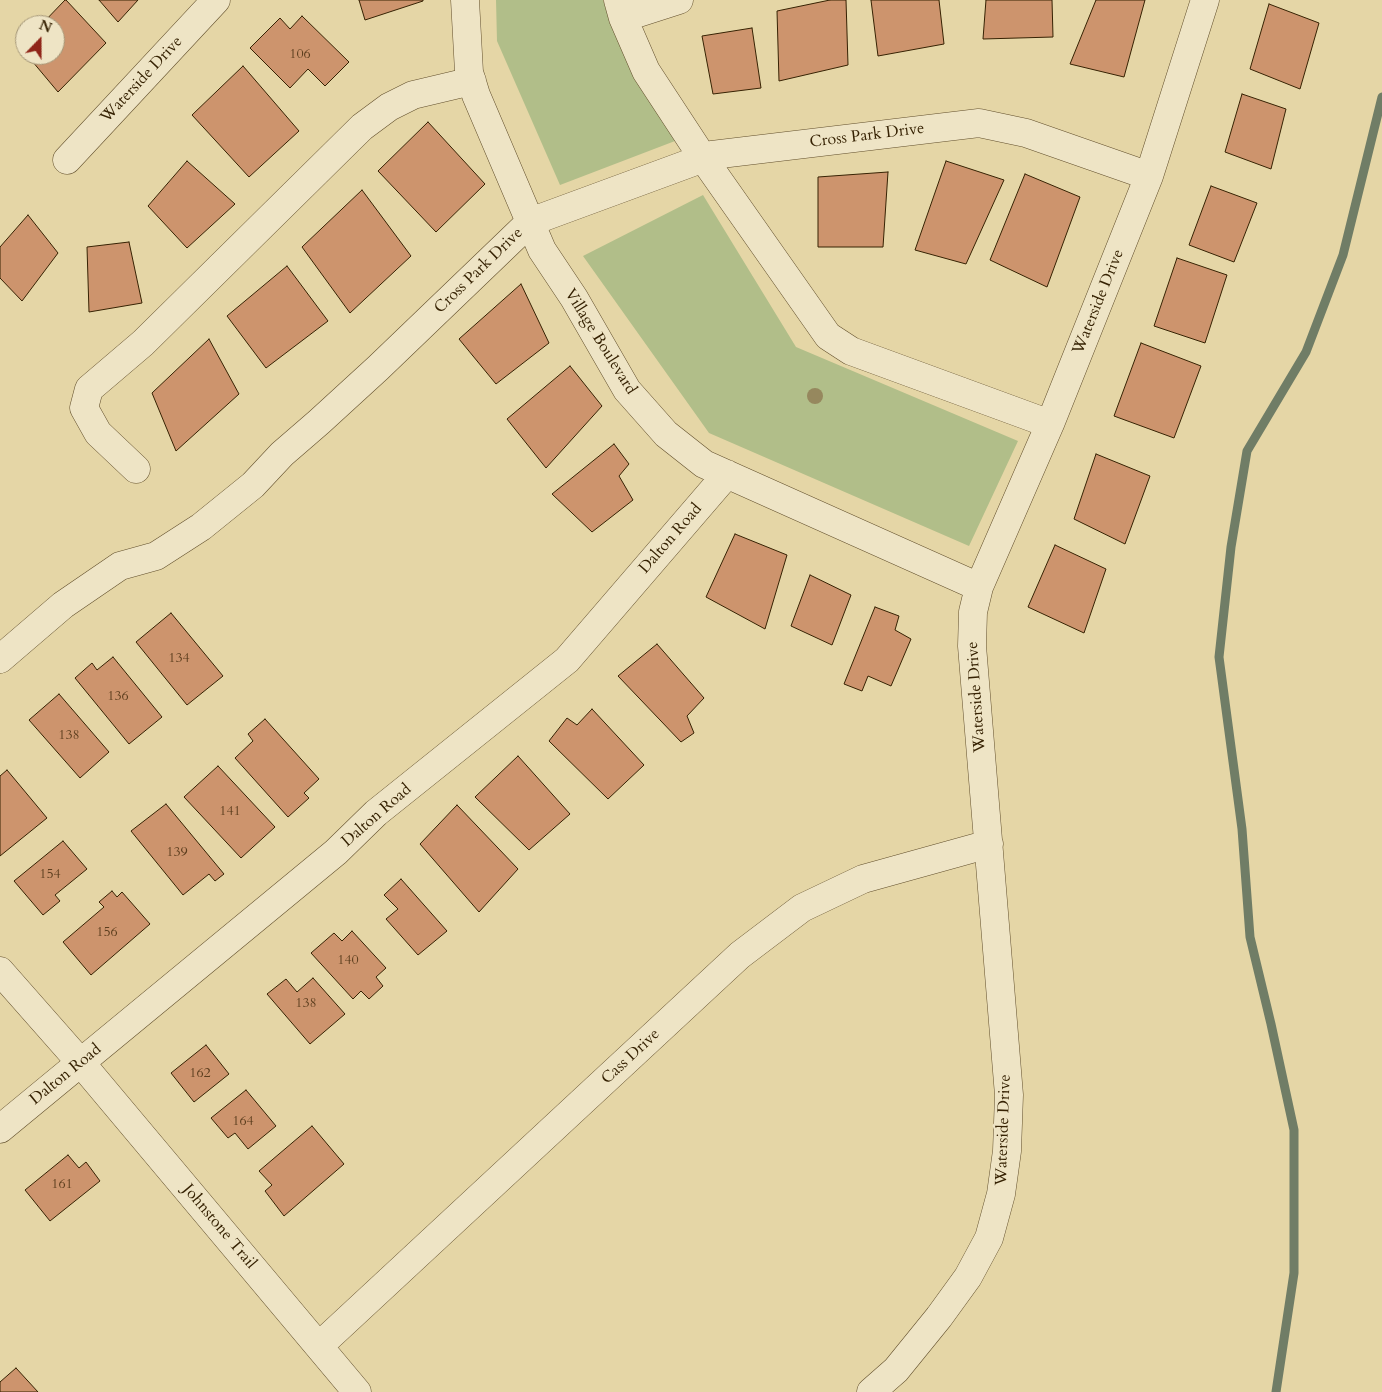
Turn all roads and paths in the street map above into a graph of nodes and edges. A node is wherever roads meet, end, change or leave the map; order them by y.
1 (216, 0) edge
2 (465, 0) edge
3 (679, 0) edge
4 (1205, 0) edge
5 (621, 9) edge
6 (472, 81) junction
7 (703, 158) junction
8 (67, 160) dead end
9 (1149, 176) junction
10 (530, 222) junction
11 (1050, 424) junction
12 (136, 469) dead end
13 (726, 474) junction
14 (979, 587) junction
15 (0, 659) edge
16 (989, 844) junction
17 (0, 971) edge
18 (81, 1063) junction
19 (0, 1129) edge
20 (319, 1346) junction
21 (358, 1392) edge
22 (871, 1392) edge

1 - 8 street, Waterside Drive
2 - 6 street, Village Boulevard
3 - 5 street
4 - 9 street, Waterside Drive
5 - 7 street
6 - 10 street, Village Boulevard
6 - 12 street
7 - 9 street, Cross Park Drive
7 - 10 street, Cross Park Drive
7 - 11 street
9 - 11 street, Waterside Drive
10 - 13 street, Village Boulevard
10 - 15 street, Cross Park Drive
11 - 14 street, Waterside Drive
13 - 14 street, Village Boulevard
13 - 18 street, Dalton Road
14 - 16 street, Waterside Drive
16 - 20 street, Cass Drive
16 - 22 street, Waterside Drive
17 - 18 street
18 - 19 street, Dalton Road
18 - 20 street, Johnstone Trail
20 - 21 street, Johnstone Trail

